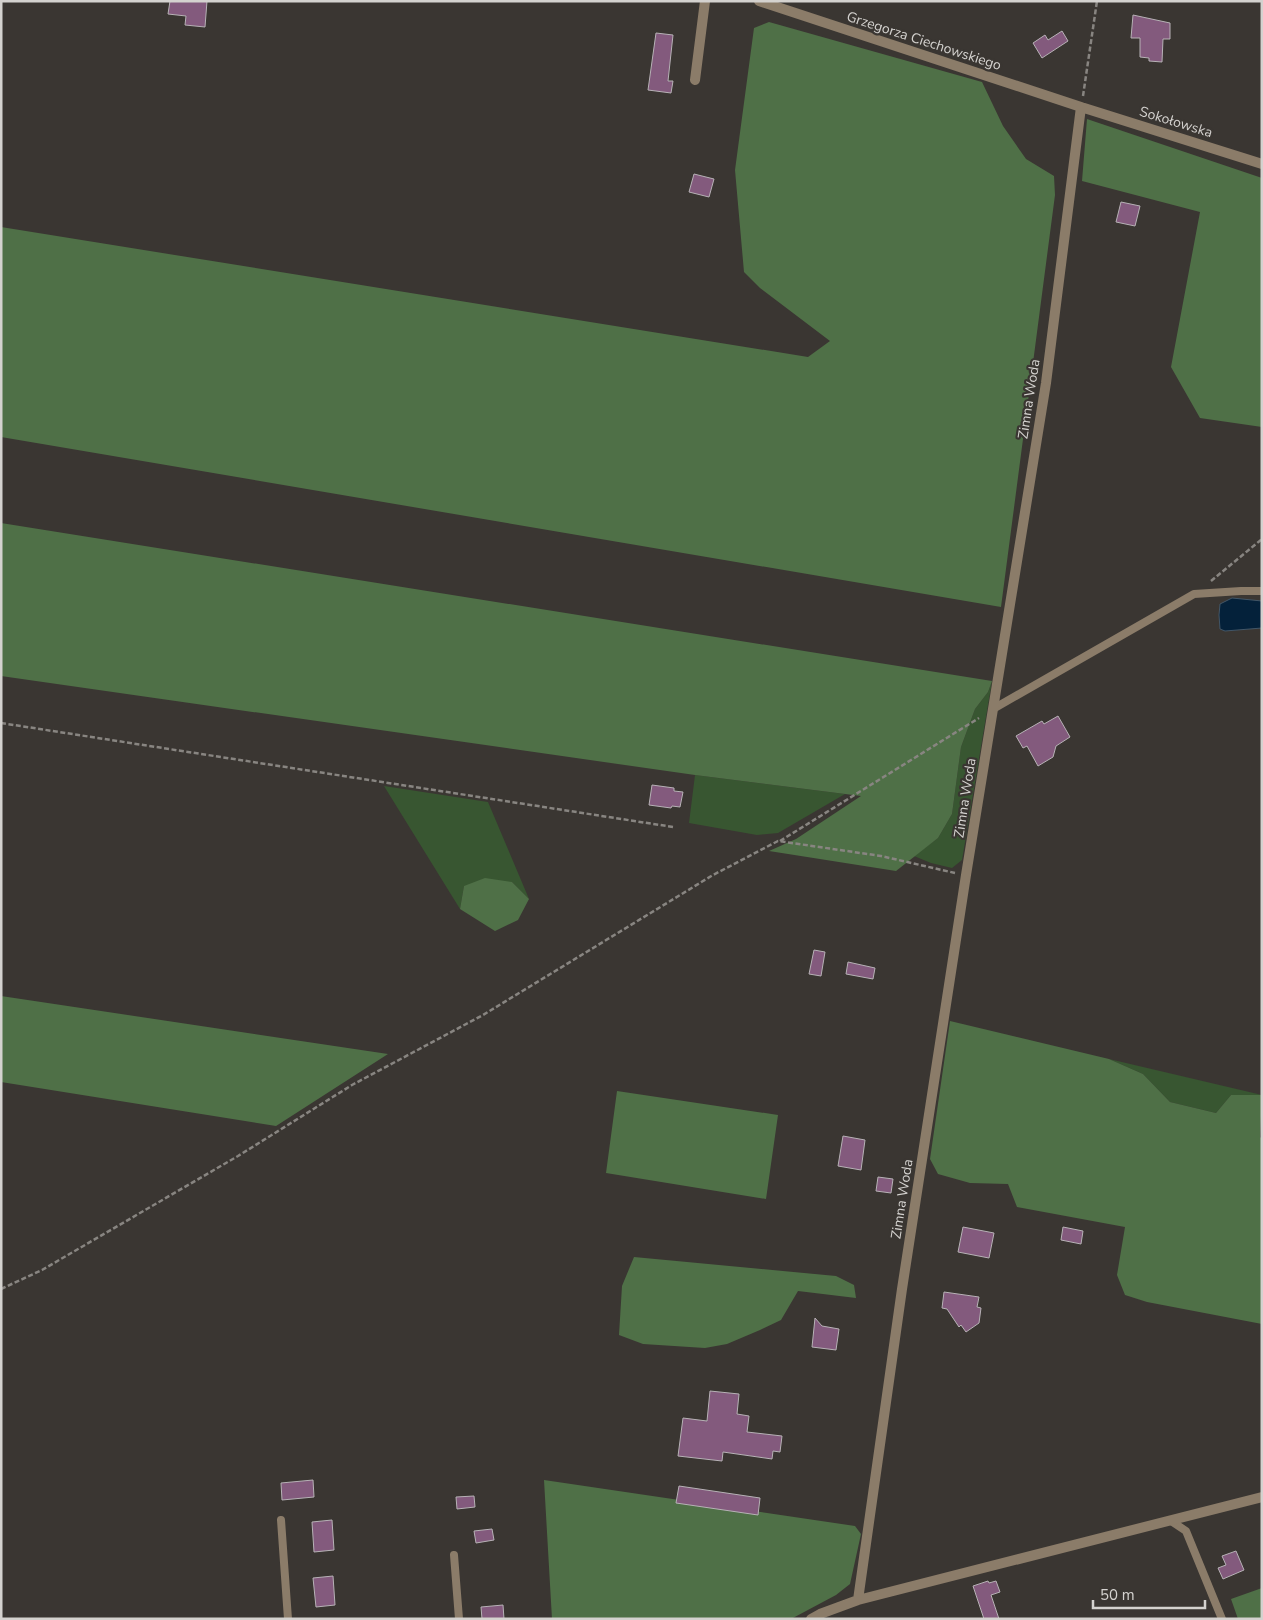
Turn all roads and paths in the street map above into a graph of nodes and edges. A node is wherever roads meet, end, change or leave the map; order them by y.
1 (705, 1) edge
2 (759, 1) edge
3 (1097, 1) edge
4 (695, 80) dead end
5 (1081, 107) junction
6 (1262, 164) edge
7 (1262, 539) edge
8 (1262, 591) edge
9 (1194, 594) junction
10 (993, 709) junction
11 (1, 723) edge
12 (673, 827) dead end
13 (778, 841) junction
14 (966, 875) junction
15 (1, 1289) edge
16 (1262, 1497) edge
17 (281, 1520) dead end
18 (1171, 1521) junction
19 (454, 1555) dead end
20 (858, 1600) junction
21 (288, 1619) edge
22 (459, 1619) edge
23 (811, 1619) edge
24 (1222, 1619) edge

1 - 4 street
2 - 5 street, Grzegorza Ciechowskiego
3 - 5 path
5 - 6 street, Sokołowska
5 - 10 street, Zimna Woda
7 - 9 path
8 - 9 lane
9 - 10 lane
10 - 13 path
10 - 14 street, Zimna Woda
11 - 12 path
13 - 14 path
13 - 15 path
14 - 20 street, Zimna Woda
16 - 18 street
17 - 21 lane
18 - 20 street
18 - 24 lane
19 - 22 lane
20 - 23 street

